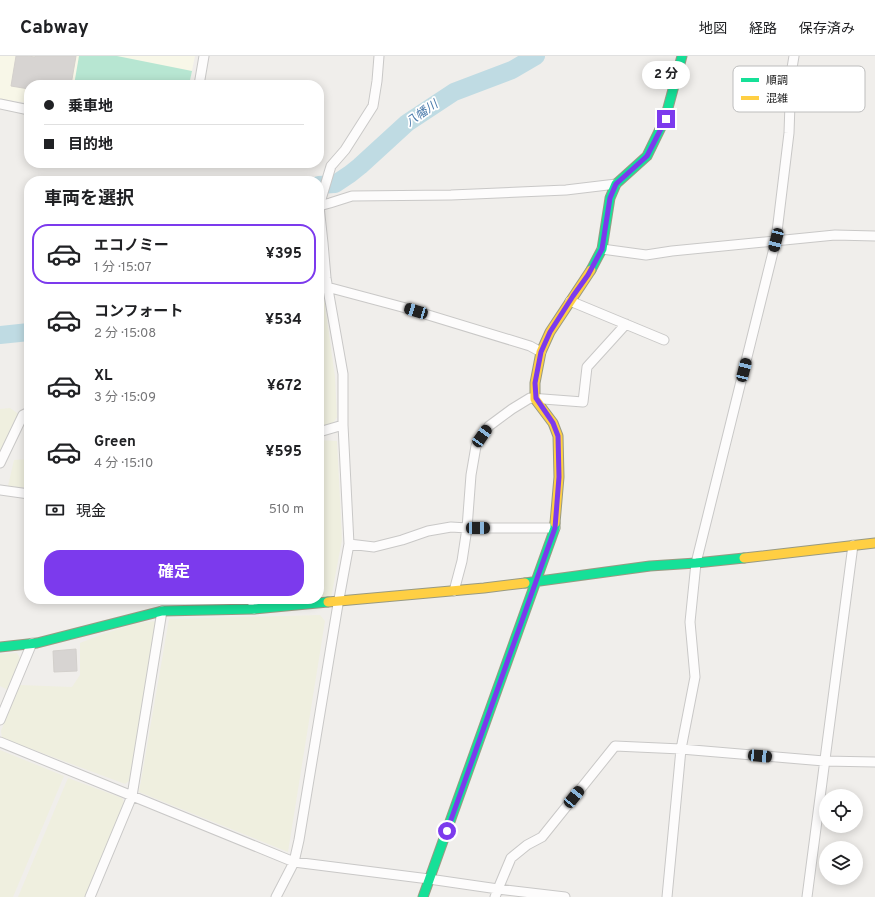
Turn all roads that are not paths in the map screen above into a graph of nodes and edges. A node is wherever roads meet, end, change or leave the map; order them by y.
1 (204, 56) edge
2 (379, 56) edge
3 (682, 56) edge
4 (794, 56) edge
5 (792, 66) edge
6 (200, 80) edge
7 (0, 104) edge
8 (24, 109) edge
9 (790, 112) edge
10 (616, 184) junction
11 (324, 189) edge
12 (324, 205) edge
13 (875, 236) edge
14 (776, 240) junction
15 (602, 249) junction
16 (324, 255) edge
17 (324, 285) edge
18 (324, 288) edge
19 (324, 292) edge
20 (570, 301) junction
21 (626, 324) junction
22 (664, 340) dead end
23 (541, 352) junction
24 (536, 398) junction
25 (24, 414) edge
26 (343, 426) junction
27 (324, 431) edge
28 (0, 463) edge
29 (0, 490) edge
30 (24, 493) edge
31 (467, 528) junction
32 (555, 528) junction
33 (875, 543) edge
34 (349, 544) junction
35 (853, 545) junction
36 (696, 563) junction
37 (536, 582) junction
38 (454, 591) junction
39 (339, 602) junction
40 (324, 603) edge
41 (253, 604) edge
42 (318, 604) edge
43 (254, 610) junction
44 (162, 611) junction
45 (32, 643) junction
46 (0, 647) edge
47 (0, 720) edge
48 (0, 742) edge
49 (681, 749) junction
50 (824, 761) junction
51 (875, 762) edge
52 (132, 796) junction
53 (294, 862) junction
54 (429, 879) junction
55 (497, 893) edge
56 (90, 897) edge
57 (276, 897) edge
58 (423, 897) edge
59 (566, 897) edge
60 (667, 897) edge
61 (807, 897) edge

1 - 6 street
2 - 11 street
3 - 10 street
4 - 5 street
7 - 8 street
9 - 14 street
10 - 12 street
10 - 15 street
13 - 14 street
14 - 15 street
14 - 36 street
15 - 20 street
16 - 17 street
18 - 23 street
19 - 26 street
20 - 21 street
20 - 23 street
21 - 22 street
21 - 24 street
23 - 24 street
24 - 31 street
24 - 32 street
25 - 28 street
26 - 27 street
26 - 34 street
29 - 30 street
31 - 32 street
31 - 34 street
31 - 38 street
32 - 37 street
33 - 35 street
34 - 39 street
35 - 36 street
35 - 50 street
36 - 37 street
36 - 49 street
37 - 38 street
37 - 54 street
38 - 39 street
39 - 40 street
39 - 53 street
41 - 43 street
42 - 43 street
43 - 44 street
44 - 45 street
44 - 52 street
45 - 46 street
45 - 47 street
48 - 52 street
49 - 50 street
49 - 55 street
49 - 60 street
50 - 51 street
50 - 61 street
52 - 53 street
52 - 56 street
53 - 54 street
53 - 57 street
54 - 55 street
54 - 58 street
55 - 59 street

